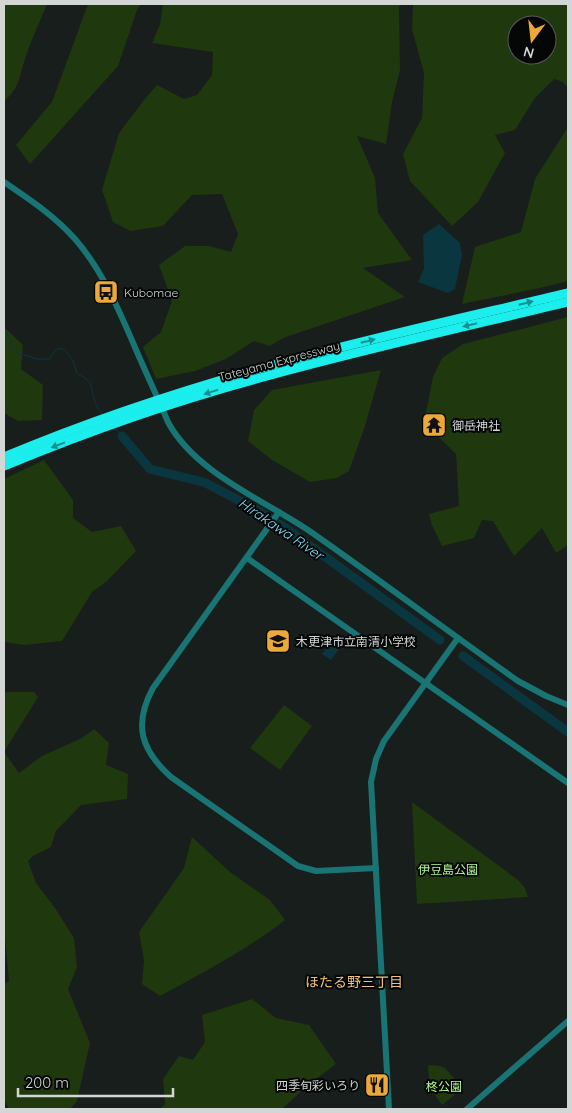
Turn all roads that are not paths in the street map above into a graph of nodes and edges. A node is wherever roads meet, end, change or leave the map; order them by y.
1 (4, 182) edge
2 (568, 293) edge
3 (568, 302) edge
4 (170, 400) junction
5 (19, 455) junction
6 (4, 456) edge
7 (4, 468) edge
8 (277, 515) junction
9 (247, 558) junction
10 (458, 638) junction
11 (426, 683) junction
12 (568, 705) edge
13 (568, 783) edge
14 (376, 868) junction
15 (568, 1021) edge
16 (389, 1109) edge
17 (467, 1109) edge

1 - 8 street
4 -> 2 highway, Tateyama Expressway
3 -> 4 highway, Tateyama Expressway
4 - 5 highway, Tateyama Expressway
5 - 6 highway, Tateyama Expressway
5 - 7 highway
8 - 9 street
8 - 10 street
9 - 11 street
9 - 14 street
10 - 11 street
10 - 12 street
11 - 13 street
11 - 14 street
14 - 16 street
15 - 17 street

